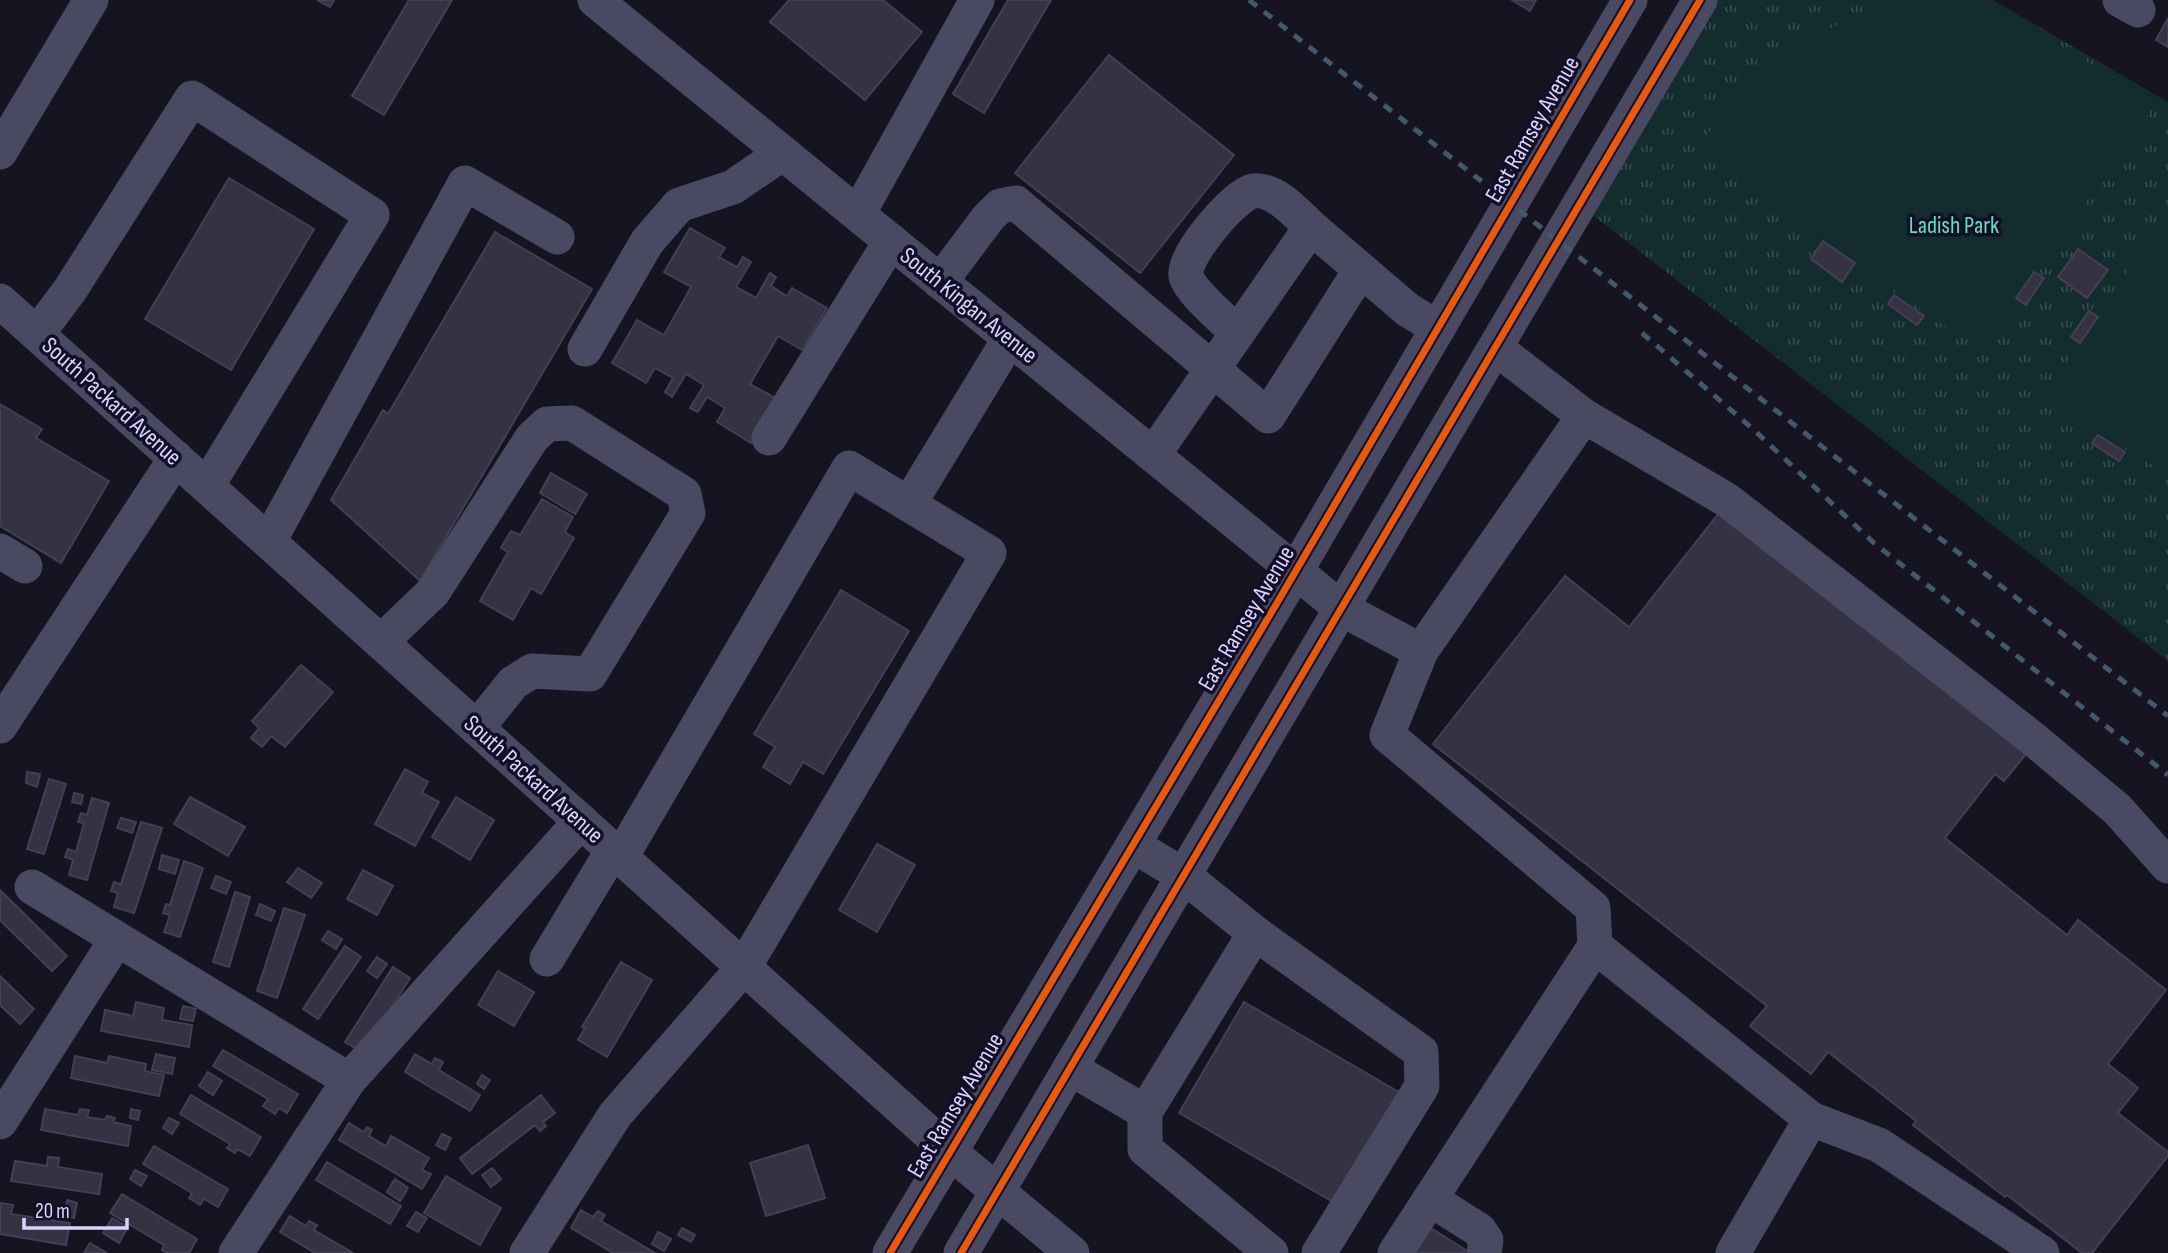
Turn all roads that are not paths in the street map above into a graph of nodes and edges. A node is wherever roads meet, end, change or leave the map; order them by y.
1 (91, 0) edge
2 (595, 0) edge
3 (977, 0) edge
4 (1630, 0) edge
5 (1700, 0) edge
6 (4, 136) edge
7 (783, 153) junction
8 (858, 214) junction
9 (1311, 227) junction
10 (557, 237) dead end
11 (891, 241) junction
12 (1360, 271) junction
13 (940, 282) junction
14 (0, 301) edge
15 (1438, 328) junction
16 (1236, 332) junction
17 (37, 334) junction
18 (1010, 338) junction
19 (585, 349) dead end
20 (1497, 349) junction
21 (1215, 369) junction
22 (1584, 416) junction
23 (769, 438) dead end
24 (1153, 455) junction
25 (176, 458) junction
26 (207, 486) junction
27 (909, 504) junction
28 (269, 541) junction
29 (1296, 572) junction
30 (1342, 609) junction
31 (381, 642) junction
32 (1421, 650) junction
33 (0, 726) edge
34 (477, 728) junction
35 (581, 821) junction
36 (1133, 845) junction
37 (617, 853) junction
38 (2168, 866) edge
39 (1184, 876) junction
40 (32, 887) dead end
41 (1255, 933) junction
42 (117, 939) junction
43 (1595, 946) junction
44 (548, 959) dead end
45 (744, 967) junction
46 (1070, 1068) junction
47 (349, 1080) junction
48 (1146, 1112) junction
49 (1811, 1119) junction
50 (0, 1122) edge
51 (950, 1152) junction
52 (997, 1192) junction
53 (1430, 1199) junction
54 (236, 1253) edge
55 (527, 1253) edge
56 (890, 1253) edge
57 (961, 1253) edge
58 (1072, 1253) edge
59 (1271, 1253) edge
60 (1319, 1253) edge
61 (1395, 1253) edge
62 (1484, 1253) edge
63 (1733, 1253) edge
64 (2042, 1253) edge

1 - 6 street
2 - 7 street, South Kingan Avenue
3 - 8 street
4 - 15 street, East Ramsey Avenue
5 - 20 street
7 - 8 street, South Kingan Avenue
7 - 19 street
8 - 11 street, South Kingan Avenue
9 - 12 street
9 - 16 street
9 - 16 street
10 - 28 street
11 - 13 street, South Kingan Avenue
11 - 23 street
12 - 15 street
12 - 21 street
13 - 18 street, South Kingan Avenue
13 - 21 street
14 - 17 street, South Packard Avenue
15 - 29 street, East Ramsey Avenue
16 - 21 street
17 - 25 street, South Packard Avenue
17 - 26 street
18 - 24 street, South Kingan Avenue
18 - 27 street
20 - 22 street
20 - 30 street
21 - 24 street
22 - 32 street
22 - 38 street
24 - 29 street, South Kingan Avenue
25 - 26 street, South Packard Avenue
25 - 33 street
26 - 28 street, South Packard Avenue
27 - 37 street
27 - 45 street
28 - 31 street, South Packard Avenue
29 - 30 street, South Kingan Avenue
29 - 36 street, East Ramsey Avenue
30 - 32 street, South Kingan Avenue
30 - 39 street
31 - 34 street, South Packard Avenue
31 - 34 street
32 - 43 street
34 - 35 street, South Packard Avenue
35 - 37 street, South Packard Avenue
35 - 47 street
36 - 39 street
36 - 51 street, East Ramsey Avenue
37 - 44 street
37 - 45 street, South Packard Avenue
39 - 41 street
39 - 46 street
40 - 42 street
41 - 48 street
41 - 60 street
42 - 47 street
42 - 50 street
43 - 49 street
43 - 53 street
45 - 51 street, South Packard Avenue
45 - 55 street
46 - 48 street
46 - 52 street
47 - 54 street
48 - 59 street
49 - 63 street
49 - 64 street
51 - 52 street, South Packard Avenue
51 - 56 street, East Ramsey Avenue
52 - 57 street
52 - 58 street, South Packard Avenue
53 - 61 street
53 - 62 street

